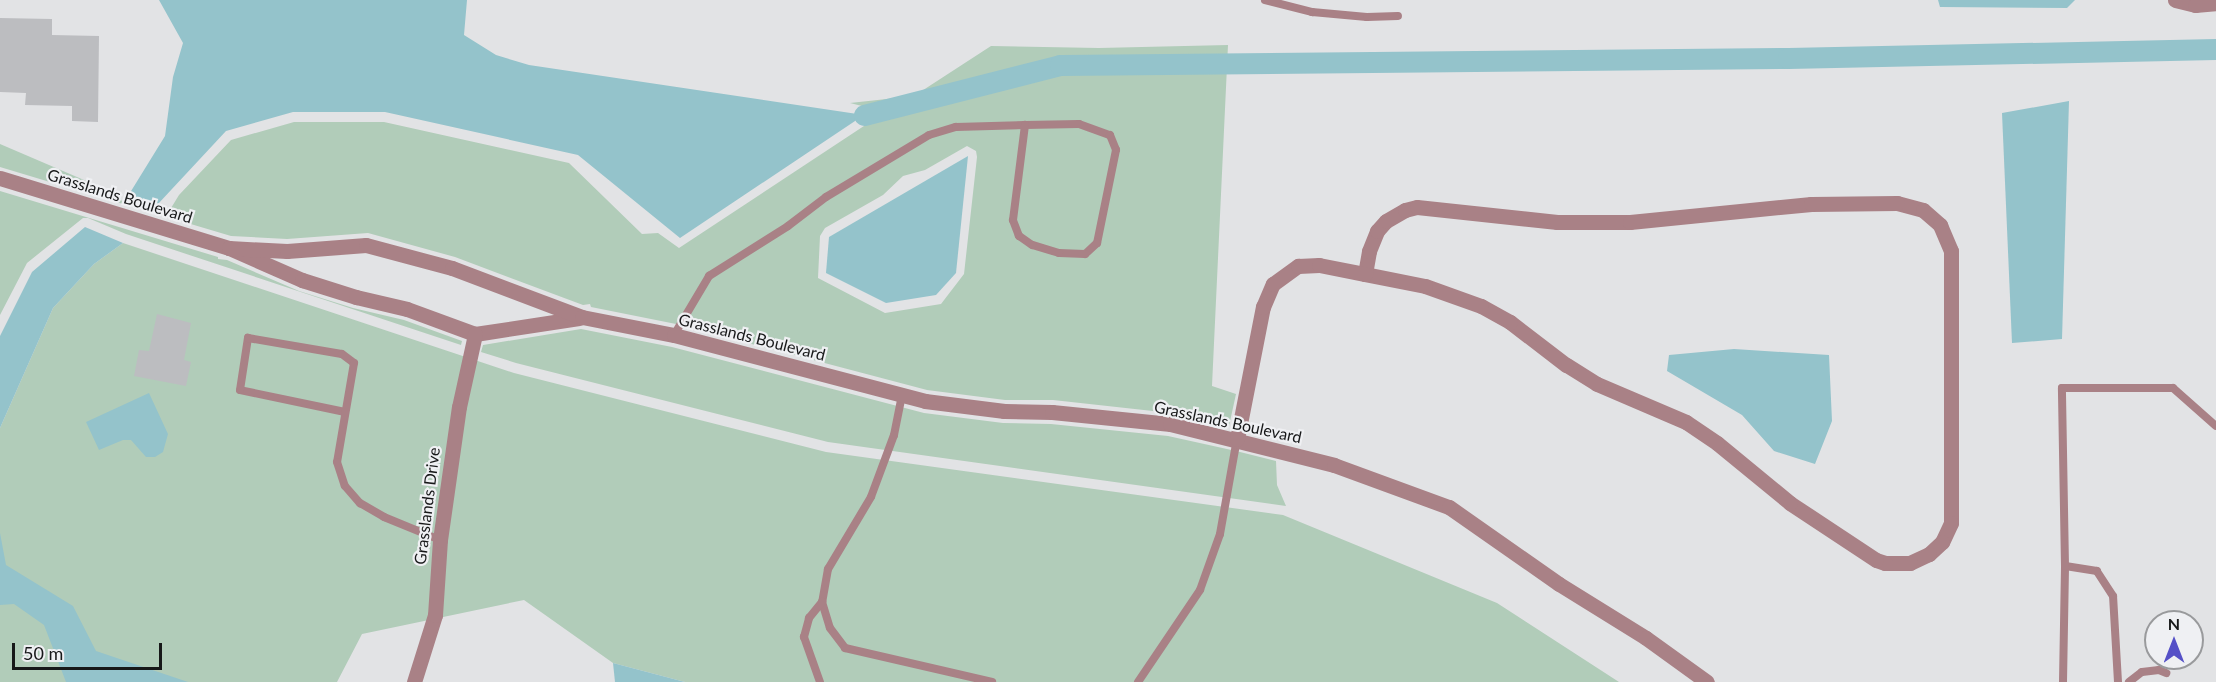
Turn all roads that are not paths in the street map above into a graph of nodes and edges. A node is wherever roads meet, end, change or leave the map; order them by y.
1 (1265, 0) edge
2 (2175, 0) edge
3 (2216, 3) edge
4 (1398, 15) dead end
5 (1025, 125) junction
6 (0, 178) edge
7 (229, 248) junction
8 (1365, 274) junction
9 (582, 317) junction
10 (476, 334) junction
11 (674, 335) junction
12 (902, 395) junction
13 (345, 412) junction
14 (2216, 426) edge
15 (1237, 439) junction
16 (440, 540) junction
17 (2065, 566) junction
18 (822, 602) junction
19 (2166, 673) dead end
20 (414, 682) edge
21 (820, 682) edge
22 (992, 682) edge
23 (1138, 682) edge
24 (1707, 682) edge
25 (2063, 682) edge
26 (2118, 682) edge
27 (2129, 682) edge

1 - 4 lane
2 - 3 street
5 - 5 lane
5 - 11 lane
6 - 7 street, Grasslands Boulevard
7 - 9 street, Grasslands Boulevard
7 - 10 street, Grasslands Boulevard
8 - 8 street
8 - 15 street
9 - 10 street, Grasslands Boulevard
9 - 11 street, Grasslands Boulevard
10 - 16 street, Grasslands Drive
11 - 12 street, Grasslands Boulevard
12 - 15 street, Grasslands Boulevard
12 - 18 lane
13 - 13 lane
13 - 16 lane
14 - 17 lane
15 - 23 lane
15 - 24 street, Grasslands Boulevard
16 - 20 street, Grasslands Drive
17 - 25 lane
17 - 26 lane
18 - 21 lane
18 - 22 lane
19 - 27 lane

